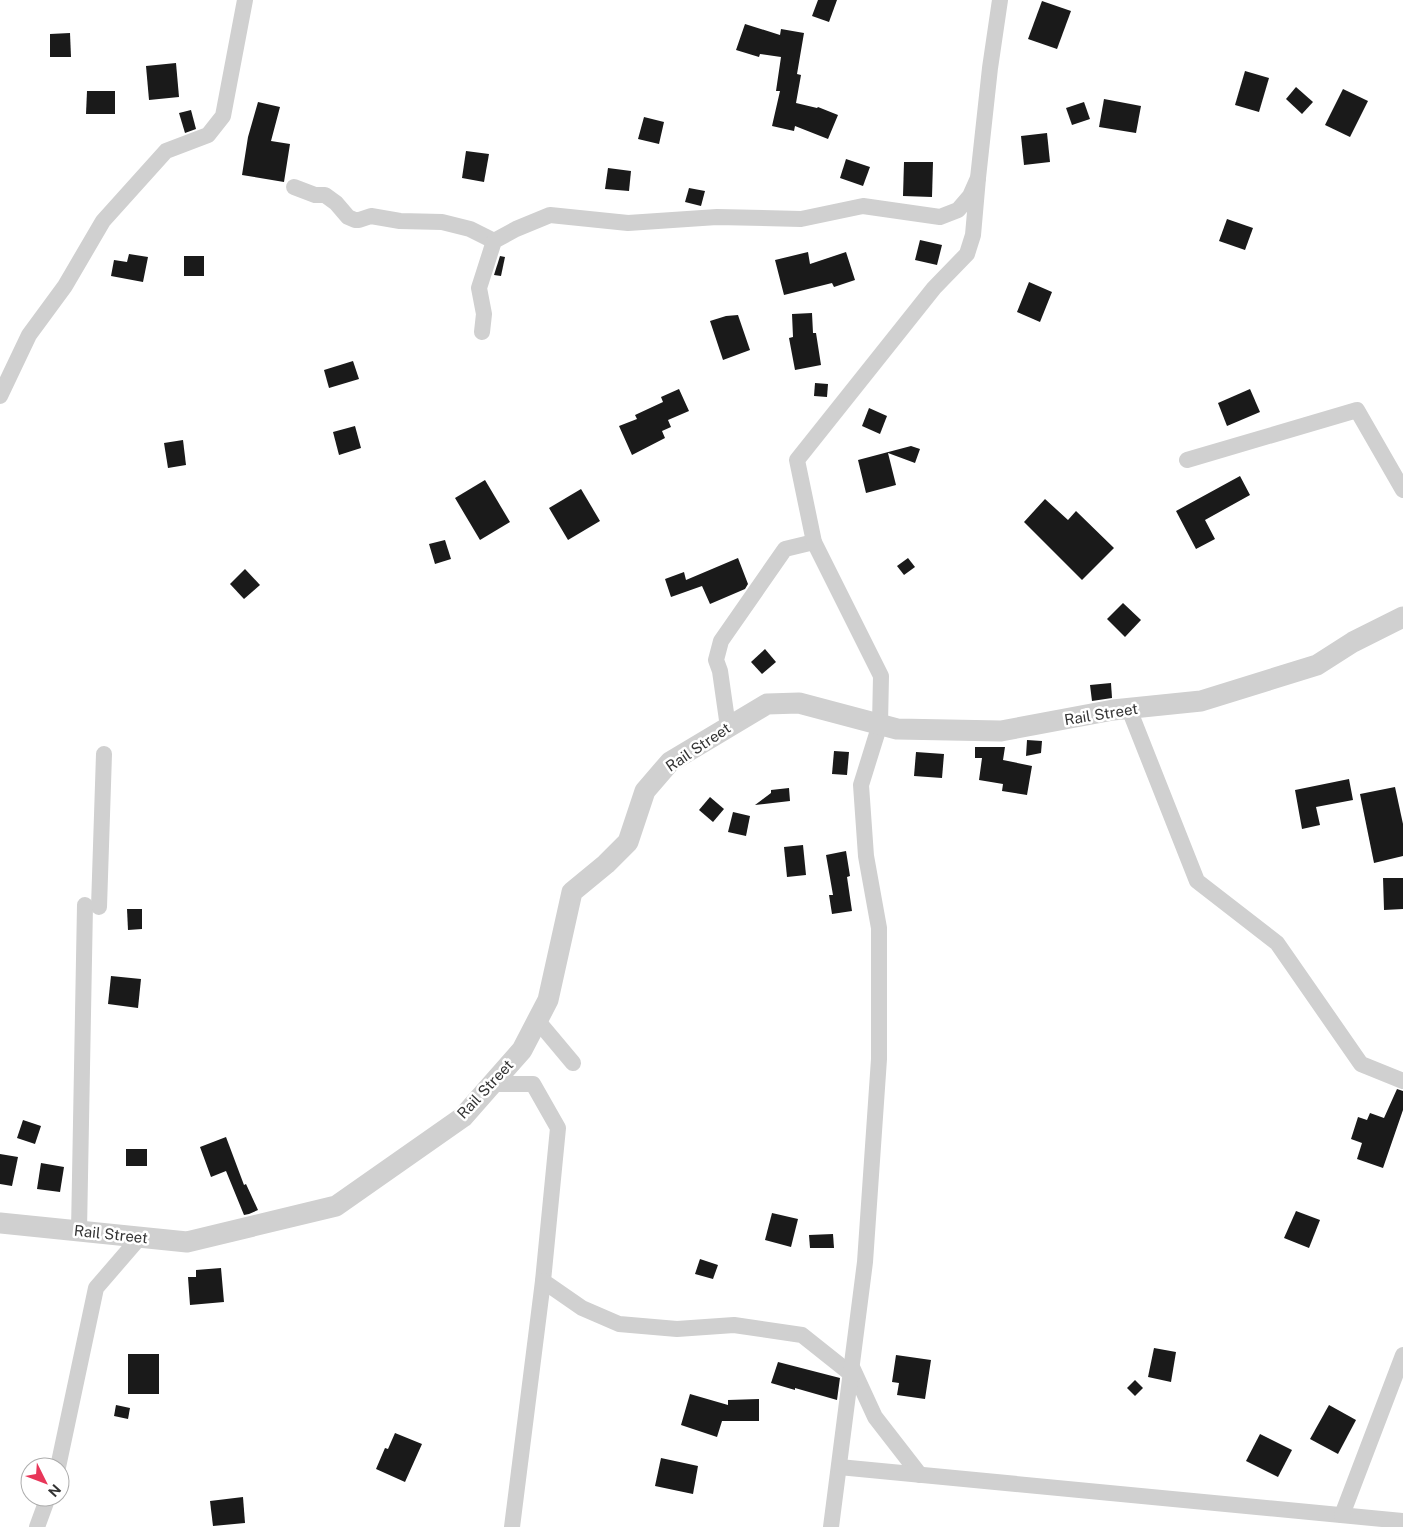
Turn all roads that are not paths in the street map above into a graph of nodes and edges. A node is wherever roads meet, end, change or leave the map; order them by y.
1 (245, 0) edge
2 (1000, 0) edge
3 (978, 178) junction
4 (294, 187) dead end
5 (494, 242) junction
6 (482, 332) dead end
7 (0, 396) edge
8 (1187, 460) dead end
9 (1403, 490) edge
10 (814, 542) junction
11 (1403, 617) edge
12 (1129, 709) junction
13 (880, 724) junction
14 (728, 727) junction
15 (104, 754) dead end
16 (537, 1020) junction
17 (573, 1063) dead end
18 (1403, 1081) edge
19 (492, 1084) junction
20 (0, 1223) edge
21 (79, 1231) junction
22 (140, 1237) junction
23 (543, 1281) junction
24 (1403, 1355) edge
25 (851, 1370) junction
26 (60, 1457) edge
27 (839, 1467) junction
28 (920, 1475) junction
29 (44, 1507) edge
30 (1342, 1515) junction
31 (1403, 1521) edge
32 (37, 1527) edge
33 (512, 1527) edge
34 (831, 1527) edge

1 - 7 street
2 - 3 street
3 - 5 street
3 - 10 street
4 - 5 street
5 - 6 street
8 - 9 street
10 - 13 street
10 - 14 street
11 - 12 street, Rail Street
12 - 13 street, Rail Street
12 - 18 street
13 - 14 street, Rail Street
13 - 25 street
14 - 16 street, Rail Street
15 - 21 street
16 - 17 street
16 - 19 street, Rail Street
19 - 22 street, Rail Street
19 - 23 street
20 - 21 street, Rail Street
21 - 22 street, Rail Street
22 - 26 street
23 - 25 street
23 - 33 street
24 - 30 street
25 - 27 street
25 - 28 street
27 - 28 street
27 - 34 street
28 - 30 street
29 - 32 street
30 - 31 street

